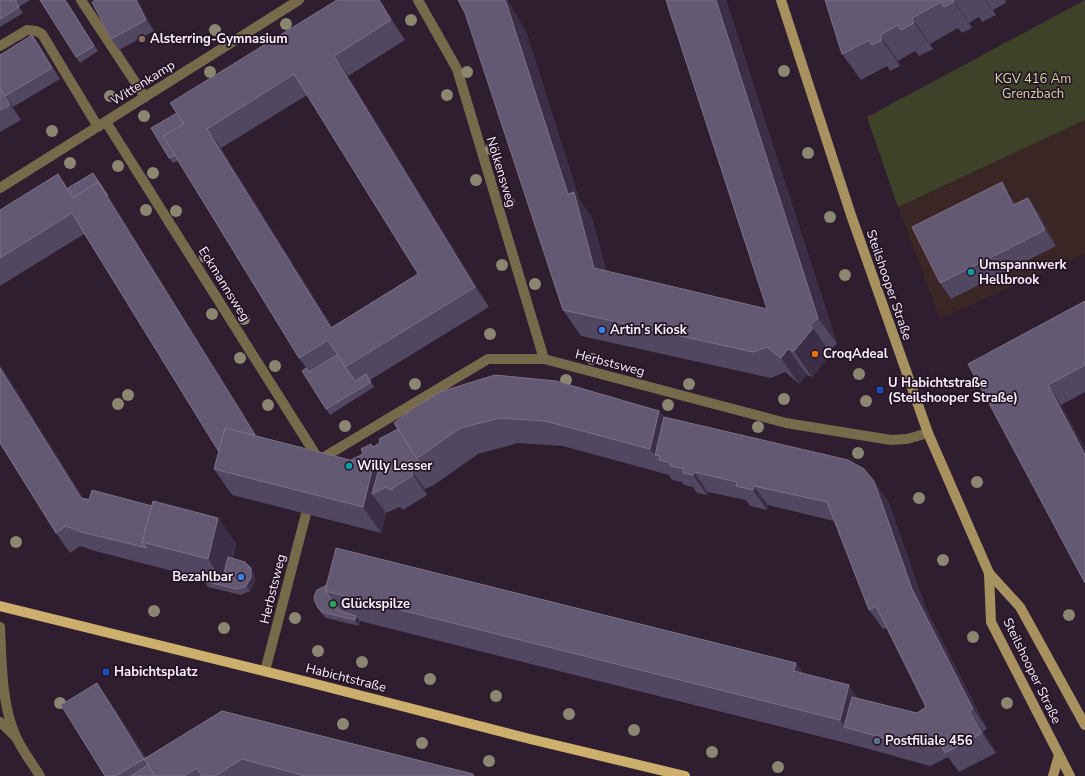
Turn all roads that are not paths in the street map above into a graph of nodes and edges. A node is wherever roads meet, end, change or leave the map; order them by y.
1 (81, 0) edge
2 (300, 0) edge
3 (418, 0) edge
4 (781, 0) edge
5 (0, 46) edge
6 (145, 97) junction
7 (102, 125) junction
8 (0, 188) edge
9 (544, 359) junction
10 (928, 433) junction
11 (319, 460) junction
12 (316, 472) edge
13 (306, 514) edge
14 (989, 573) junction
15 (0, 606) edge
16 (0, 627) edge
17 (265, 671) junction
18 (0, 722) edge
19 (1085, 725) edge
20 (16, 737) junction
21 (1059, 755) junction
22 (40, 776) edge
23 (685, 776) edge
24 (1053, 776) edge
25 (1070, 776) edge

1 - 6 street
2 - 6 street, Wittenkamp
3 - 9 street, Nölkensweg
4 - 10 street, Steilshooper Straße
5 - 7 street, Eckmannsweg
6 - 7 street, Wittenkamp
7 - 8 street, Wittenkamp
7 - 11 street, Eckmannsweg
9 - 10 street, Herbstsweg
9 - 11 street, Herbstsweg
10 - 14 street, Steilshooper Straße
11 - 12 street
13 - 17 street, Herbstsweg
14 - 19 street, Steilshooper Straße
14 - 21 street, Steilshooper Straße
15 - 17 main road, Habichtstraße
16 - 20 street
17 - 23 main road, Habichtstraße
18 - 20 street
20 - 22 street
21 - 24 street
21 - 25 street, Steilshooper Straße

